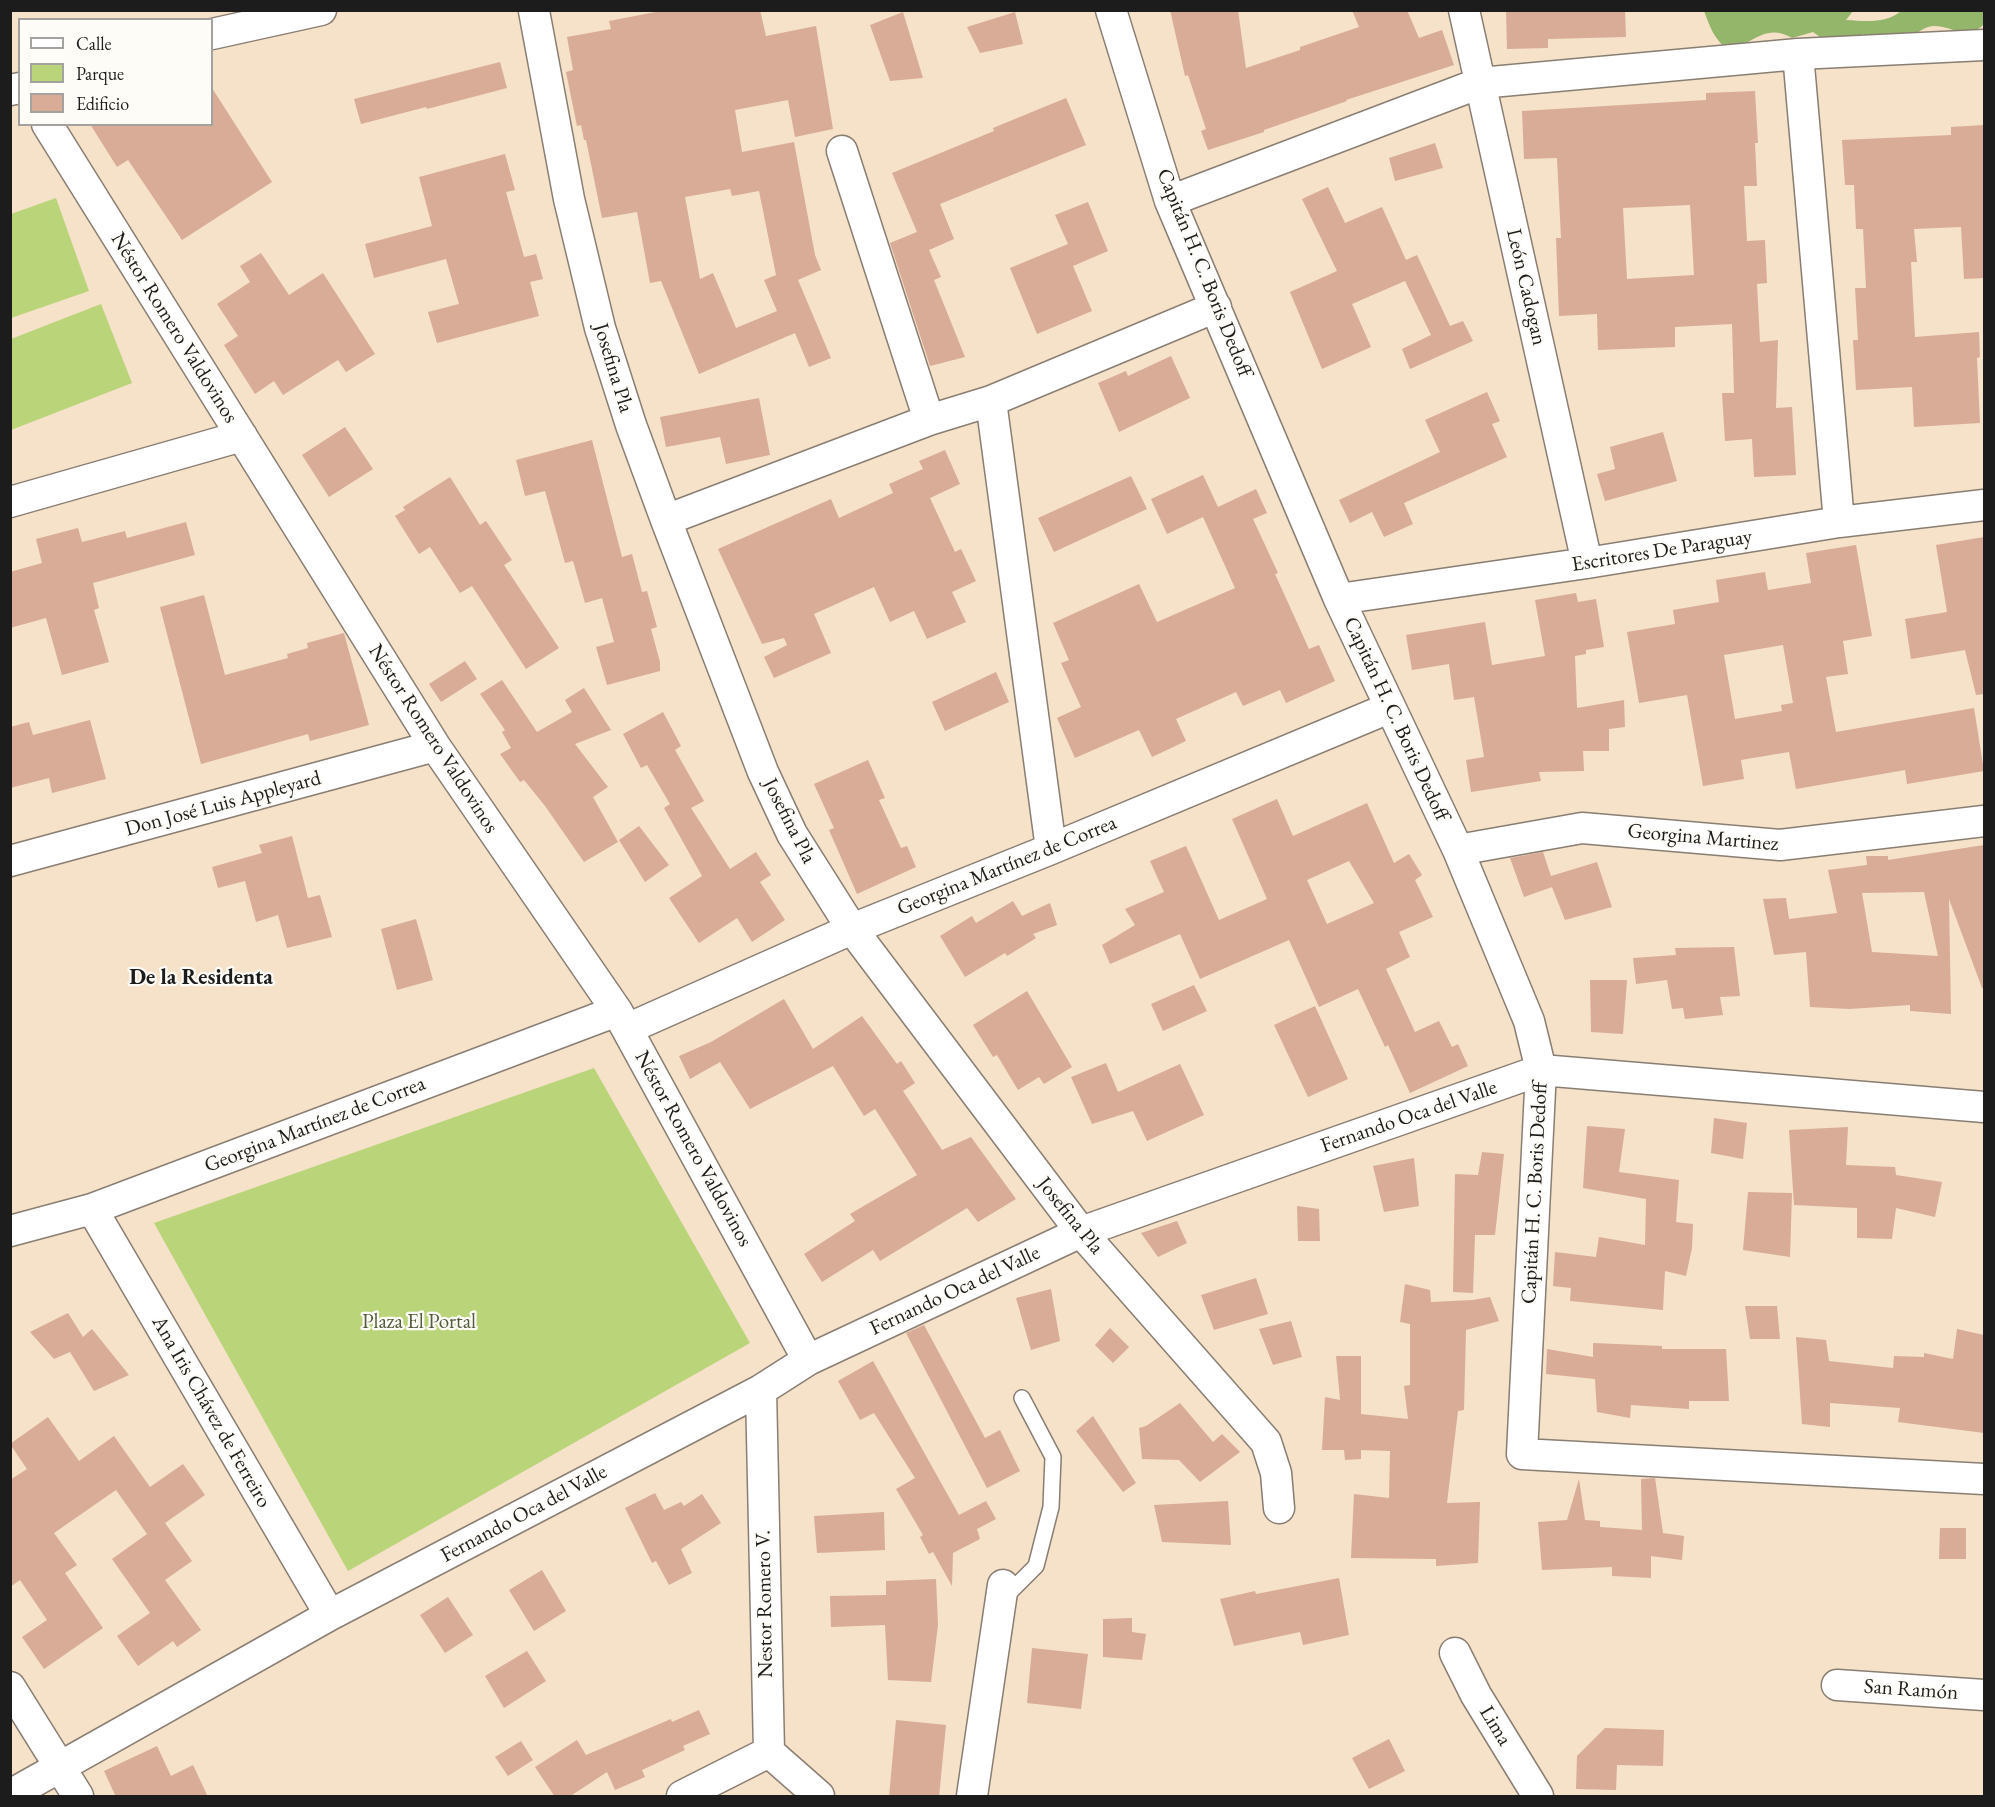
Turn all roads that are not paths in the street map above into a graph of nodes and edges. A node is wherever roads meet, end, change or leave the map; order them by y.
1 (321, 10) edge
2 (1111, 10) edge
3 (1464, 10) edge
4 (534, 11) edge
5 (213, 34) edge
6 (1984, 45) edge
7 (1798, 54) junction
8 (1480, 83) junction
9 (48, 126) edge
10 (842, 151) dead end
11 (1170, 201) junction
12 (1216, 307) junction
13 (991, 401) junction
14 (929, 420) junction
15 (242, 436) junction
16 (10, 502) edge
17 (1984, 505) edge
18 (666, 520) junction
19 (1839, 522) junction
20 (1587, 563) junction
21 (1339, 599) junction
22 (1389, 708) junction
23 (435, 746) junction
24 (1984, 821) edge
25 (1051, 849) junction
26 (1458, 850) junction
27 (10, 861) edge
28 (852, 929) junction
29 (622, 1020) junction
30 (1541, 1070) junction
31 (1984, 1107) edge
32 (92, 1209) junction
33 (10, 1231) edge
34 (1081, 1232) junction
35 (808, 1360) junction
36 (761, 1390) junction
37 (1022, 1398) dead end
38 (1984, 1479) edge
39 (1279, 1508) dead end
40 (1001, 1593) joint
41 (330, 1615) junction
42 (1455, 1653) dead end
43 (1837, 1685) dead end
44 (10, 1687) edge
45 (1984, 1695) edge
46 (769, 1752) junction
47 (62, 1767) junction
48 (10, 1795) edge
49 (78, 1797) edge
50 (682, 1797) edge
51 (819, 1797) edge
52 (972, 1797) edge
53 (1538, 1797) edge

1 - 5 street
2 - 11 street, Capitán H. C. Boris Dedoff
3 - 8 street, León Cadogan
4 - 18 street, Josefina Pla
6 - 7 street
7 - 8 street
7 - 19 street
8 - 11 street
8 - 20 street, León Cadogan
9 - 15 street, Néstor Romero Valdovinos
10 - 14 street
11 - 12 street, Capitán H. C. Boris Dedoff
12 - 13 street
12 - 21 street, Capitán H. C. Boris Dedoff
13 - 14 street
13 - 25 street
14 - 18 street
15 - 16 street
15 - 23 street, Néstor Romero Valdovinos
17 - 19 street, Escritores De Paraguay
18 - 28 street, Josefina Pla
19 - 20 street, Escritores De Paraguay
20 - 21 street, Escritores De Paraguay
21 - 22 street, Capitán H. C. Boris Dedoff
22 - 25 street, Georgina Martínez de Correa
22 - 26 street, Capitán H. C. Boris Dedoff
23 - 27 street, Don José Luis Appleyard
23 - 29 street, Néstor Romero Valdovinos
24 - 26 street, Georgina Martinez
25 - 28 street, Georgina Martínez de Correa
26 - 30 street, Capitán H. C. Boris Dedoff
28 - 29 street, Georgina Martínez de Correa
28 - 34 street, Josefina Pla
29 - 32 street, Georgina Martínez de Correa
29 - 35 street, Néstor Romero Valdovinos
30 - 31 street, Fernando Oca del Valle
30 - 34 street, Fernando Oca del Valle
30 - 38 street, Capitán H. C. Boris Dedoff
32 - 33 street, Georgina Martínez de Correa
32 - 41 street, Ana Iris Chávez de Ferreiro
34 - 35 street, Fernando Oca del Valle
34 - 39 street, Josefina Pla
35 - 36 street, Fernando Oca del Valle
36 - 41 street, Fernando Oca del Valle
36 - 46 street, Nestor Romero V.
37 - 40 lane
40 - 52 street
41 - 47 street, Fernando Oca del Valle
42 - 53 street, Lima
43 - 45 street, San Ramón
44 - 47 street
46 - 50 street
46 - 51 street
47 - 48 street, Fernando Oca del Valle
47 - 49 street

